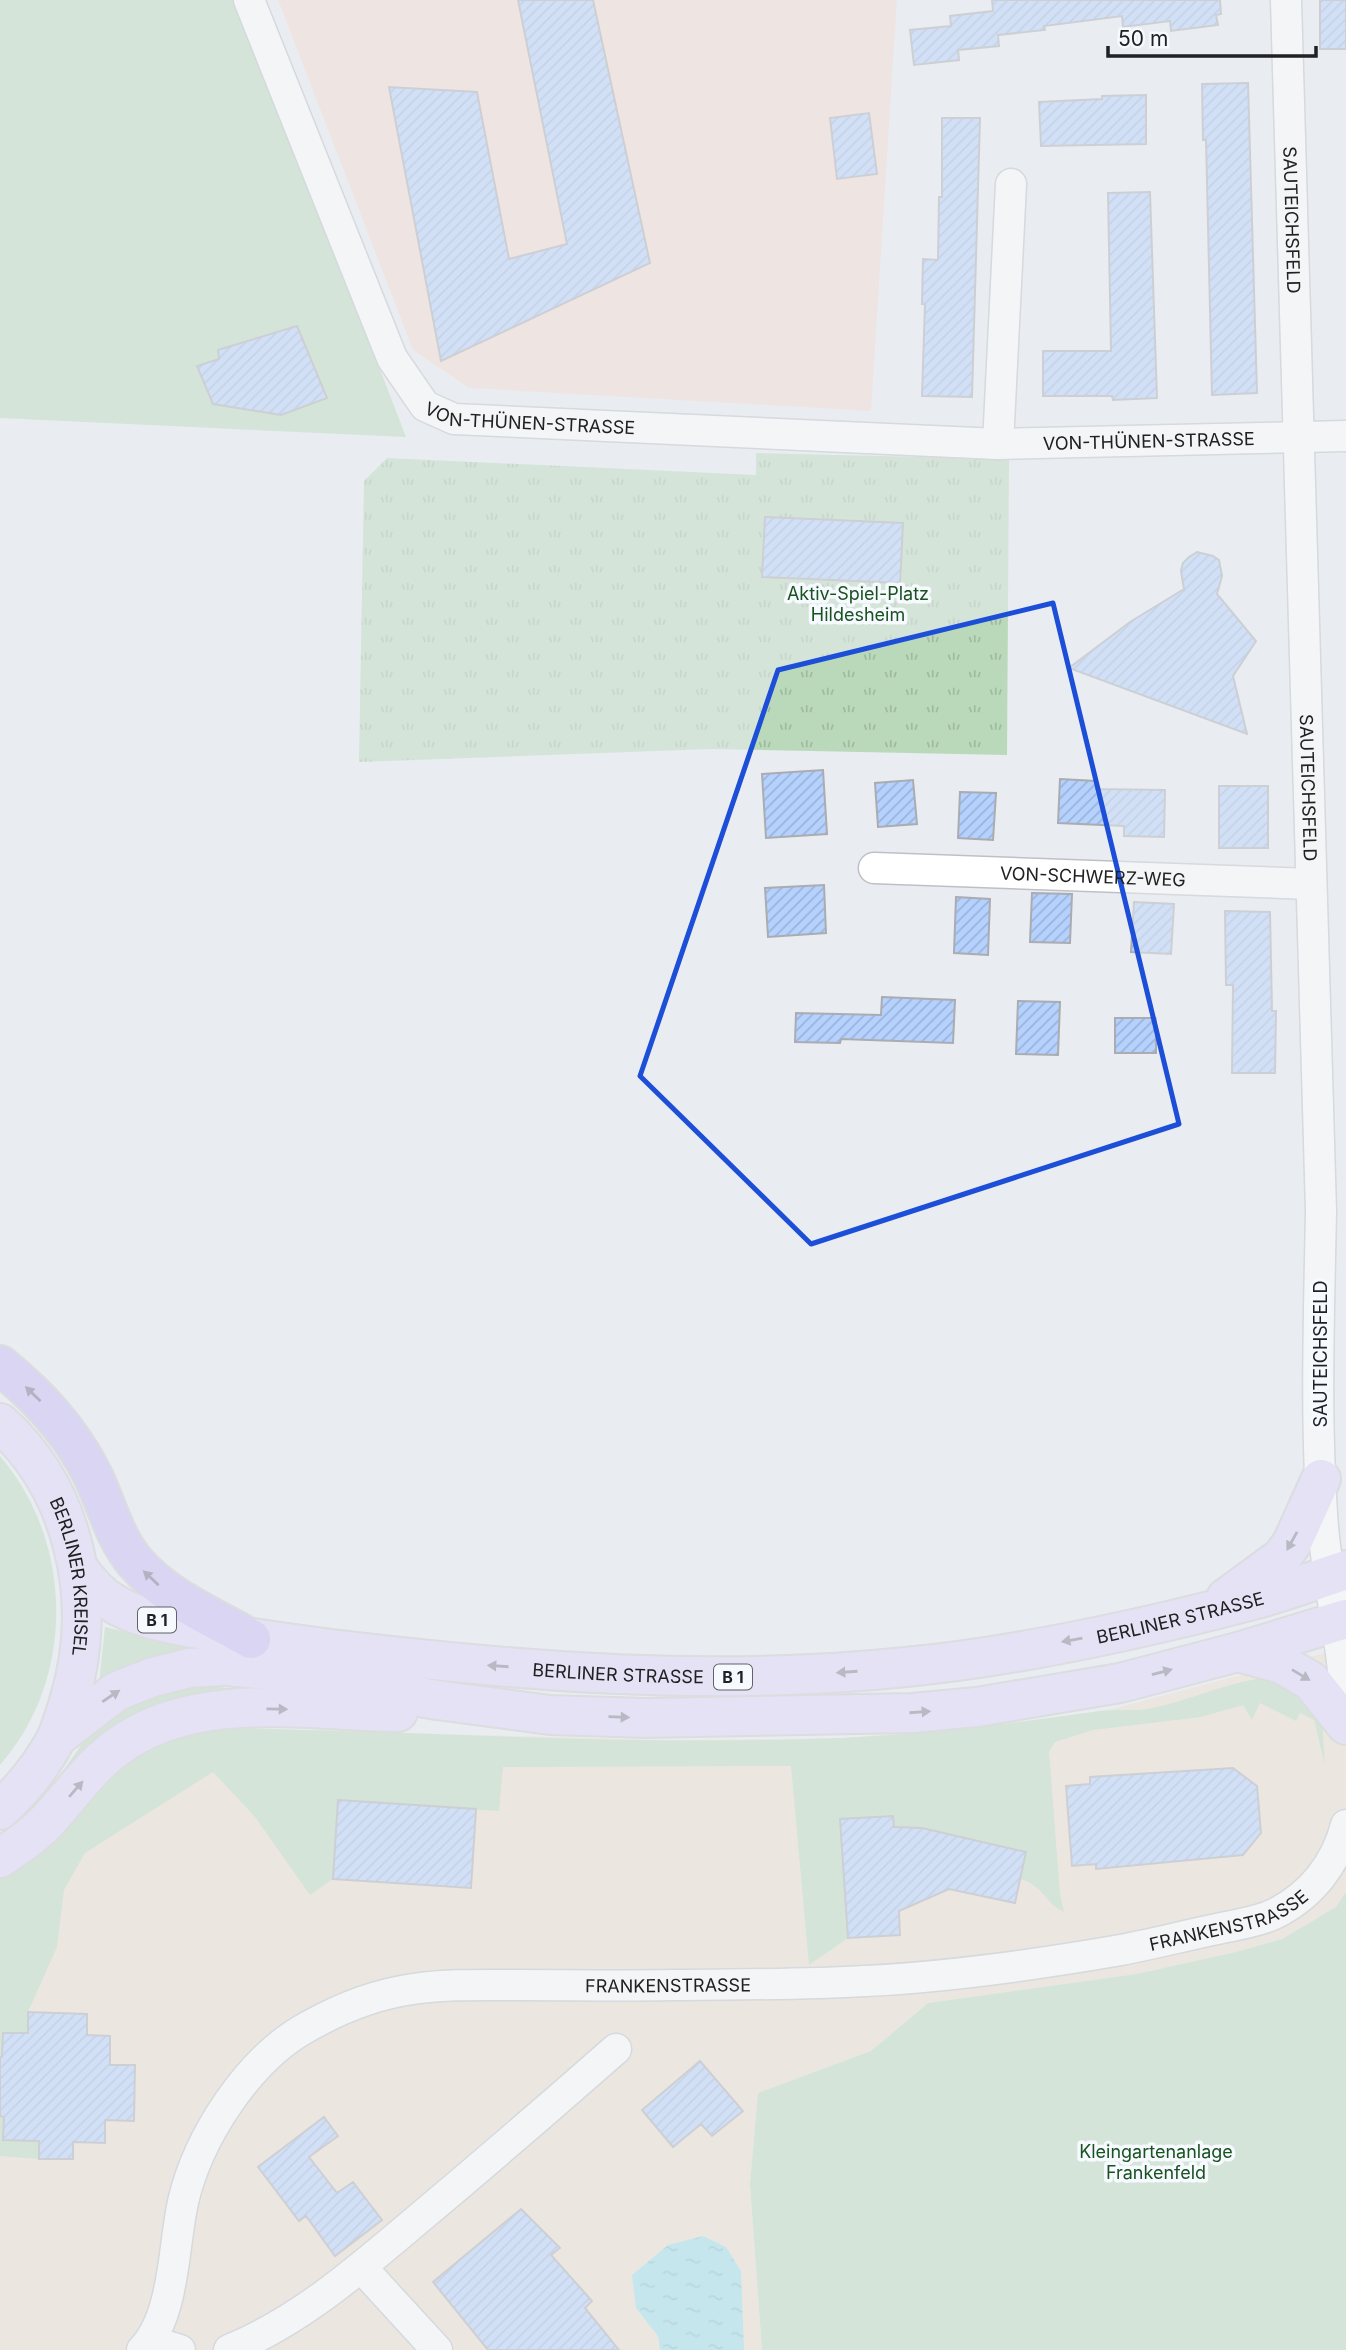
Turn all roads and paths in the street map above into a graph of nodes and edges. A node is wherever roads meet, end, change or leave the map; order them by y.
1 (249, 0) edge
2 (1286, 0) edge
3 (1011, 184) dead end
4 (1346, 436) edge
5 (1297, 438) junction
6 (998, 444) junction
7 (874, 869) dead end
8 (1311, 884) junction
9 (0, 1366) edge
10 (0, 1423) edge
11 (1321, 1479) junction
12 (1335, 1528) edge
13 (78, 1568) junction
14 (1338, 1572) edge
15 (1211, 1610) junction
16 (1341, 1621) edge
17 (251, 1639) junction
18 (1238, 1652) junction
19 (1346, 1703) edge
20 (550, 1715) junction
21 (1346, 1725) edge
22 (57, 1737) junction
23 (0, 1810) edge
24 (1346, 1825) edge
25 (0, 1858) edge
26 (616, 2049) dead end
27 (361, 2267) junction
28 (146, 2346) edge
29 (180, 2350) edge
30 (229, 2350) edge
31 (436, 2350) edge

1 - 6 street, VON-THÜNEN-STRASSE
2 - 5 street, SAUTEICHSFELD
3 - 6 street
4 - 5 street, VON-THÜNEN-STRASSE
5 - 6 street, VON-THÜNEN-STRASSE
5 - 8 street, SAUTEICHSFELD
7 - 8 street, VON-SCHWERZ-WEG
8 - 11 street, SAUTEICHSFELD
17 -> 9 highway
10 - 13 main road, BERLINER KREISEL
11 - 12 street, SAUTEICHSFELD
11 -> 15 main road
12 - 14 street, SAUTEICHSFELD
13 - 17 main road, BERLINER STRASSE / B 1
13 - 22 main road, BERLINER KREISEL
14 - 15 main road, BERLINER STRASSE / B 1
14 - 16 street
15 -> 17 main road, BERLINER STRASSE / B 1
16 - 18 main road
16 - 19 street
20 -> 18 main road
18 -> 21 main road
22 -> 20 main road
25 -> 20 main road
22 - 23 main road, BERLINER KREISEL
24 - 28 street, FRANKENSTRASSE
26 - 27 street
27 - 30 street
27 - 31 street
28 - 29 street, FRANKENSTRASSE

